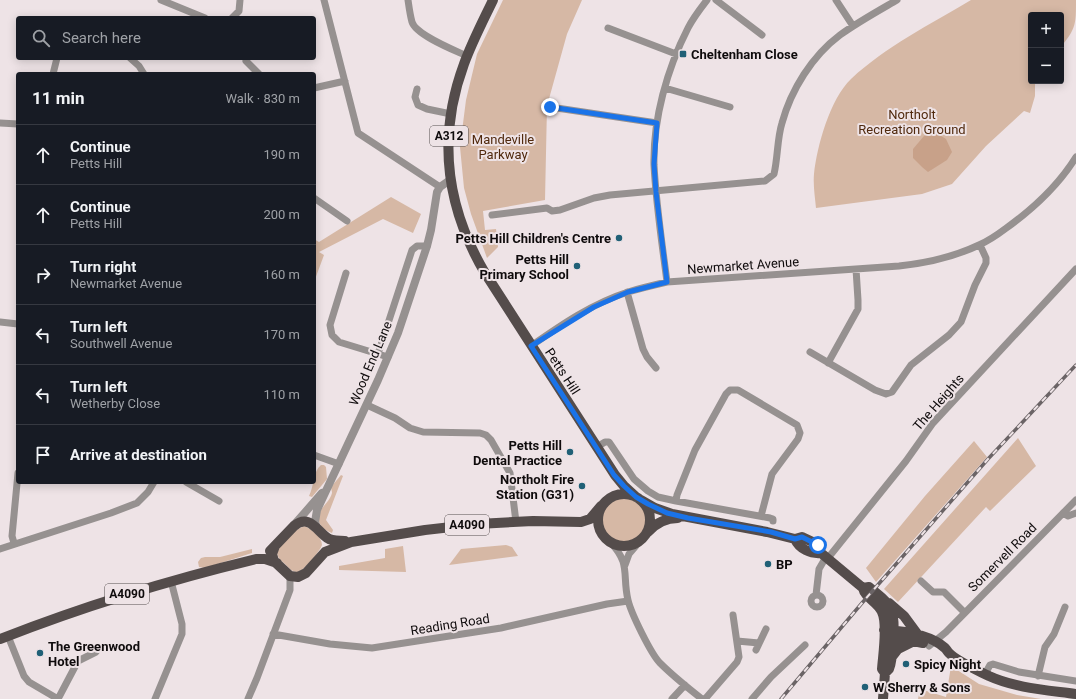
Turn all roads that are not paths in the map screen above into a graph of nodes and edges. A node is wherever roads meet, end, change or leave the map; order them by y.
1 (161, 0) edge
2 (240, 0) edge
3 (324, 0) edge
4 (408, 0) edge
5 (493, 0) edge
6 (707, 0) edge
7 (716, 0) edge
8 (836, 0) edge
9 (897, 0) edge
10 (200, 16) edge
11 (234, 16) edge
12 (853, 26) junction
13 (608, 28) dead end
14 (762, 35) dead end
15 (676, 54) junction
16 (467, 56) junction
17 (56, 60) edge
18 (132, 60) edge
19 (246, 60) dead end
20 (54, 72) edge
21 (143, 72) edge
22 (257, 72) edge
23 (345, 81) junction
24 (316, 88) edge
25 (665, 88) junction
26 (417, 89) dead end
27 (550, 107) dead end
28 (730, 107) dead end
29 (452, 114) junction
30 (0, 123) edge
31 (657, 123) junction
32 (16, 124) edge
33 (1076, 157) edge
34 (450, 180) junction
35 (440, 187) junction
36 (656, 192) junction
37 (316, 199) edge
38 (492, 215) dead end
39 (347, 221) dead end
40 (980, 245) junction
41 (427, 246) junction
42 (856, 269) junction
43 (1076, 269) edge
44 (346, 273) dead end
45 (667, 282) junction
46 (628, 292) junction
47 (0, 322) edge
48 (16, 324) edge
49 (531, 346) junction
50 (810, 352) dead end
51 (378, 354) junction
52 (388, 357) junction
53 (828, 362) junction
54 (656, 368) dead end
55 (367, 405) junction
56 (597, 447) junction
57 (316, 456) edge
58 (339, 464) junction
59 (614, 475) junction
60 (17, 484) edge
61 (153, 484) edge
62 (190, 484) edge
63 (327, 486) junction
64 (639, 498) junction
65 (219, 500) dead end
66 (1076, 500) edge
67 (676, 501) junction
68 (604, 503) junction
69 (1063, 513) junction
70 (1076, 513) edge
71 (760, 516) junction
72 (688, 518) junction
73 (773, 521) dead end
74 (516, 522) junction
75 (577, 522) junction
76 (294, 526) junction
77 (317, 528) junction
78 (325, 536) junction
79 (644, 537) junction
80 (359, 540) junction
81 (609, 542) junction
82 (14, 543) junction
83 (275, 546) junction
84 (0, 549) edge
85 (325, 552) junction
86 (825, 556) junction
87 (256, 559) junction
88 (277, 564) junction
89 (625, 569) junction
90 (287, 573) junction
91 (306, 573) junction
92 (171, 581) junction
93 (921, 581) dead end
94 (863, 588) junction
95 (289, 594) junction
96 (816, 595) dead end
97 (628, 601) junction
98 (885, 601) junction
99 (1065, 607) dead end
100 (964, 612) junction
101 (733, 616) dead end
102 (766, 629) dead end
103 (889, 633) junction
104 (273, 634) junction
105 (4, 637) edge
106 (916, 638) junction
107 (737, 641) junction
108 (759, 643) junction
109 (805, 644) dead end
110 (938, 646) junction
111 (756, 650) dead end
112 (96, 652) dead end
113 (891, 658) junction
114 (884, 673) junction
115 (985, 674) junction
116 (1038, 676) junction
117 (1076, 681) edge
118 (685, 685) junction
119 (1076, 694) edge
120 (58, 699) edge
121 (155, 699) edge
122 (248, 699) edge
123 (672, 699) edge
124 (704, 699) edge
125 (752, 699) edge
126 (883, 699) edge

1 - 10 street
2 - 11 street
3 - 23 street
4 - 16 street
5 - 16 main road, A312
6 - 15 street
7 - 14 street
8 - 12 street
9 - 12 street
12 - 36 street
13 - 15 street
15 - 25 street
16 - 29 main road, A312
17 - 20 street
18 - 21 street
19 - 22 street
23 - 24 street
23 - 35 street
25 - 28 street
25 - 31 street
26 - 29 street
27 - 31 street
29 - 34 main road, A312
30 - 32 street
31 - 36 street
33 - 40 street, Newmarket Avenue
34 - 35 street
34 - 49 main road, Petts Hill / A312
35 - 41 street, Wood End Lane
36 - 38 street
36 - 45 street
37 - 39 street
40 - 42 street, Newmarket Avenue
40 - 53 street
41 - 51 street, Wood End Lane
41 - 52 street, Wood End Lane
42 - 45 street, Newmarket Avenue
42 - 53 street
43 - 86 street, The Heights
44 - 51 street
45 - 46 street, Newmarket Avenue
46 - 49 street, Newmarket Avenue
46 - 54 street
47 - 48 street
49 - 56 main road, Petts Hill / A312
50 - 53 street
51 - 52 street
52 - 55 street, Wood End Lane
55 - 58 street, Wood End Lane
55 - 74 street
56 - 59 main road, Petts Hill / A312
56 - 67 street
57 - 58 street
58 - 63 street, Wood End Lane
59 - 64 main road, Petts Hill / A312
59 - 68 main road
60 - 82 street
61 - 82 street
62 - 65 street
63 - 76 street, Wood End Lane
63 - 77 street, Wood End Lane
64 - 68 main road
64 - 72 main road, Petts Hill / A312
64 - 79 main road
66 - 69 street, Somervell Road
67 - 71 street
67 - 71 street
68 - 75 main road, A4090
68 - 81 main road
69 - 70 street
69 - 100 street, Somervell Road
71 - 73 street
72 - 79 main road, Petts Hill / A312
72 - 86 main road, Petts Hill / A312
74 - 75 main road, A4090
74 - 80 main road, A4090
75 - 81 main road, A4090
76 - 77 main road
76 - 83 main road, Wood End Lane
77 - 78 main road
78 - 80 main road, A4090
78 - 85 main road
79 - 81 main road
79 - 89 street
80 - 85 main road, A4090
81 - 89 street
82 - 84 street
83 - 87 main road, A4090
83 - 88 main road
85 - 91 main road
86 - 94 main road, Petts Hill / A312
86 - 96 street, The Heights
87 - 88 main road, A4090
87 - 92 main road, A4090
88 - 90 main road
89 - 97 street
90 - 91 main road
90 - 95 street
91 - 95 street
92 - 105 main road, A4090
92 - 121 street
93 - 100 street
94 - 98 main road, A312
94 - 103 main road, A312
95 - 104 street
97 - 104 street, Reading Road
97 - 118 street
98 - 103 main road, A312
98 - 106 main road
99 - 116 street
100 - 110 street, Somervell Road
101 - 107 street
102 - 108 street
103 - 106 main road
103 - 113 main road, A312
103 - 114 main road, A312
104 - 122 street
105 - 120 street
106 - 110 main road
106 - 113 main road
107 - 108 street
107 - 124 street
108 - 111 street
109 - 125 street
110 - 115 main road
112 - 120 street
113 - 114 main road, A312
114 - 126 main road, A312
115 - 116 street
115 - 119 main road
116 - 117 street
118 - 123 street
118 - 124 street

